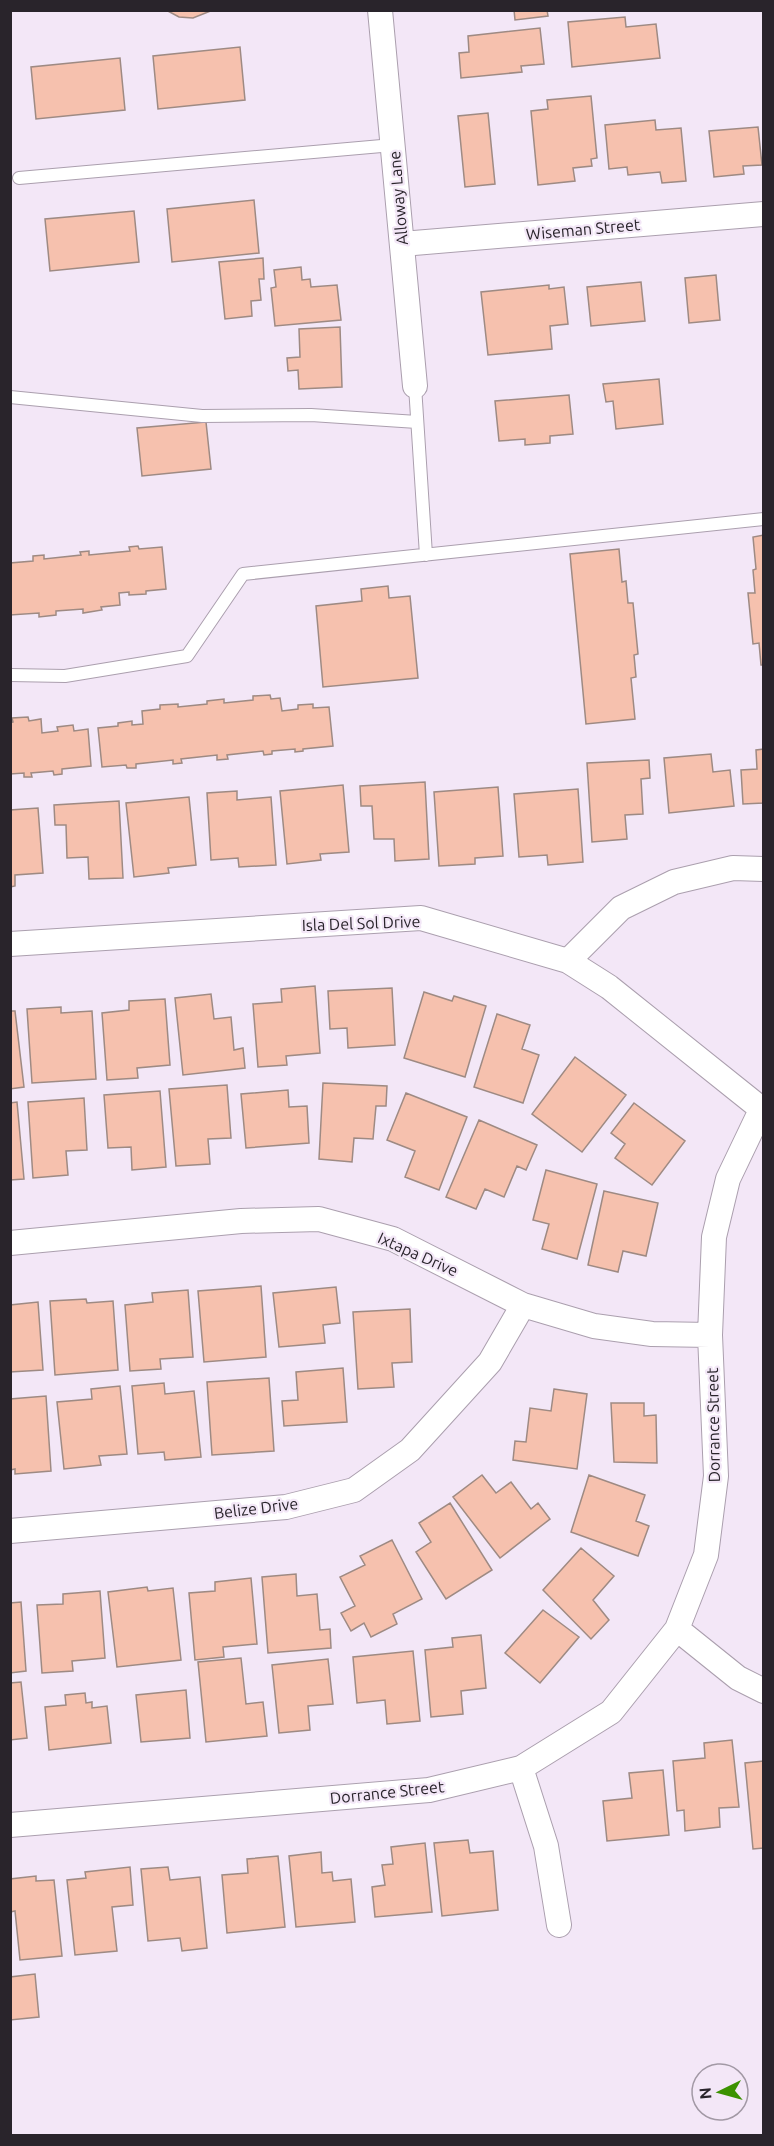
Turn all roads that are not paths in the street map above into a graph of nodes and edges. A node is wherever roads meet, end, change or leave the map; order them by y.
1 (380, 10) edge
2 (393, 145) junction
3 (19, 178) dead end
4 (764, 214) edge
5 (402, 244) junction
6 (415, 386) joint
7 (10, 397) edge
8 (417, 422) junction
9 (764, 519) edge
10 (426, 555) junction
11 (10, 675) edge
12 (764, 869) edge
13 (10, 944) edge
14 (568, 961) junction
15 (762, 1111) edge
16 (10, 1243) edge
17 (523, 1305) junction
18 (710, 1335) junction
19 (10, 1531) edge
20 (677, 1629) junction
21 (764, 1691) edge
22 (521, 1768) junction
23 (10, 1825) edge
24 (559, 1926) dead end

1 - 2 street, Alloway Lane
2 - 3 lane
2 - 5 street, Alloway Lane
4 - 5 street, Wiseman Street
5 - 6 street, Alloway Lane
6 - 8 lane
7 - 8 lane
8 - 10 lane
9 - 10 lane
10 - 11 lane
12 - 14 street
13 - 14 street, Isla Del Sol Drive
14 - 15 street, Isla Del Sol Drive
15 - 18 street, Dorrance Street
16 - 17 street, Ixtapa Drive
17 - 18 street, Ixtapa Drive
17 - 19 street, Belize Drive
18 - 20 street, Dorrance Street
20 - 21 street
20 - 22 street, Dorrance Street
22 - 23 street, Dorrance Street
22 - 24 street

